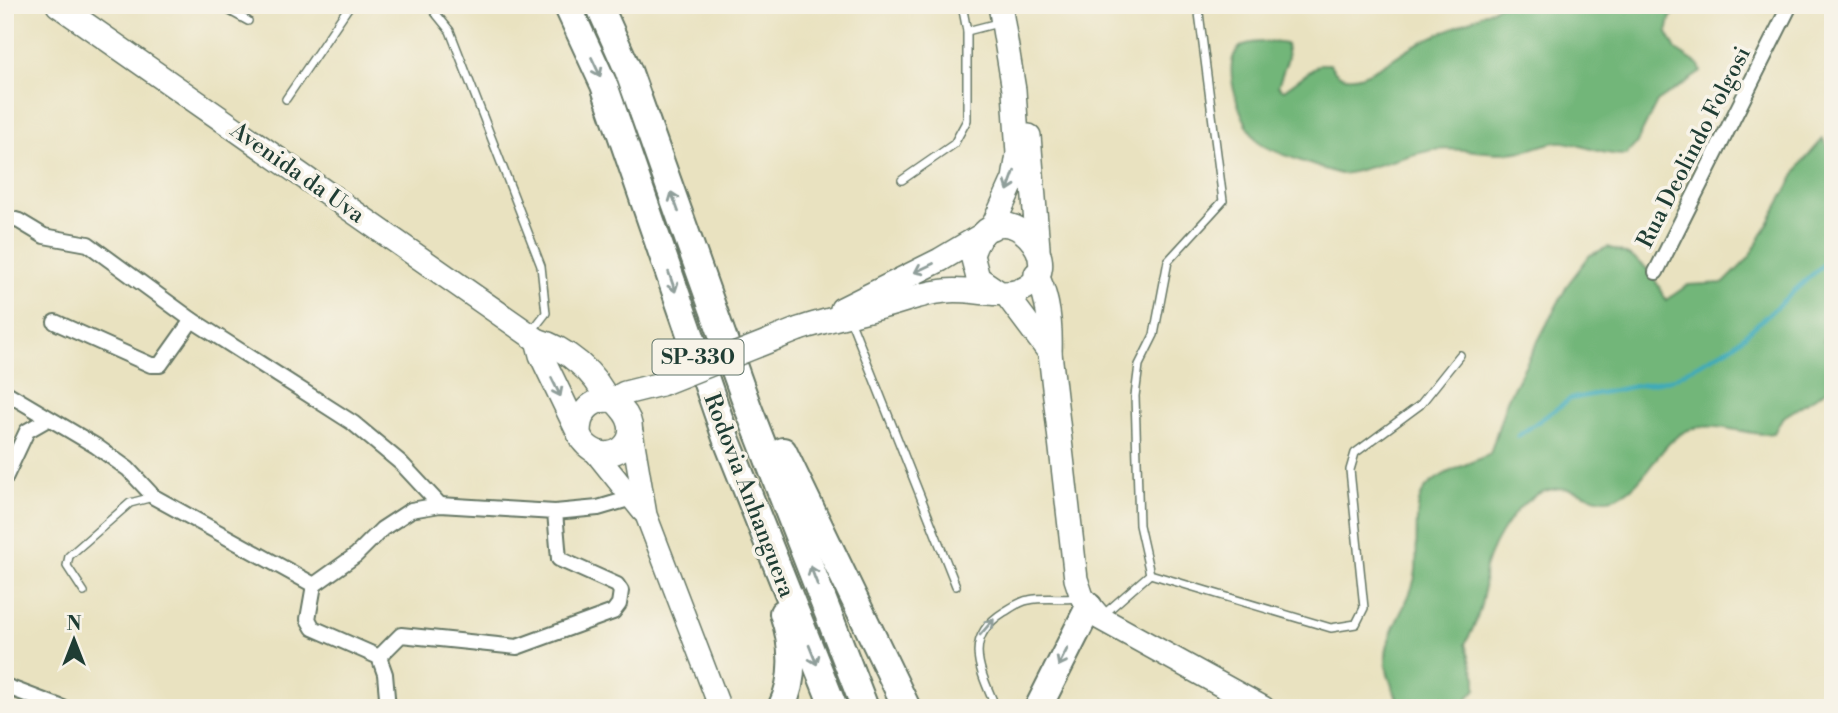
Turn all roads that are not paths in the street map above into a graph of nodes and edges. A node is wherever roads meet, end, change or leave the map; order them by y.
1 (58, 5) edge
2 (219, 5) edge
3 (351, 5) edge
4 (429, 5) edge
5 (568, 5) edge
6 (599, 5) edge
7 (962, 5) edge
8 (1198, 5) edge
9 (1790, 5) edge
10 (1001, 14) edge
11 (248, 21) dead end
12 (967, 31) junction
13 (1014, 90) junction
14 (286, 99) dead end
15 (902, 180) dead end
16 (5, 217) edge
17 (988, 231) junction
18 (1038, 248) junction
19 (1656, 272) dead end
20 (1036, 274) junction
21 (1001, 292) junction
22 (848, 315) junction
23 (192, 320) junction
24 (822, 321) junction
25 (55, 322) dead end
26 (533, 337) junction
27 (1050, 353) junction
28 (1460, 355) dead end
29 (5, 392) edge
30 (749, 410) junction
31 (620, 412) junction
32 (48, 419) junction
33 (579, 433) junction
34 (726, 438) junction
35 (594, 452) junction
36 (5, 478) edge
37 (153, 497) junction
38 (632, 498) junction
39 (440, 505) junction
40 (555, 512) junction
41 (646, 516) junction
42 (1150, 575) junction
43 (314, 585) junction
44 (956, 586) dead end
45 (84, 592) dead end
46 (1090, 607) junction
47 (379, 657) junction
48 (5, 686) edge
49 (63, 708) edge
50 (388, 708) edge
51 (720, 708) edge
52 (781, 708) edge
53 (834, 708) edge
54 (865, 708) edge
55 (907, 708) edge
56 (996, 708) edge
57 (1038, 708) edge
58 (1263, 708) edge

1 - 26 main road, Avenida da Uva
2 - 11 lane
3 - 14 lane
4 - 26 lane
5 -> 34 highway, Rodovia Anhanguera / SP-330
30 -> 6 highway, Rodovia Anhanguera / SP-330
7 - 12 lane
8 - 42 lane
9 - 19 street, Rua Deolindo Folgosi
10 - 12 lane
10 - 13 main road
12 - 15 lane
13 -> 17 main road
13 - 18 main road
16 - 23 street
17 - 18 main road
17 - 21 main road
17 -> 24 main road
18 - 20 main road
20 - 21 main road
20 - 27 main road
21 - 22 main road
21 - 27 main road
22 - 24 main road
22 - 44 lane
23 - 25 street
23 - 39 street
24 - 31 main road, bridge
26 - 31 main road, Avenida da Uva
26 -> 33 main road
27 - 46 main road
28 - 42 lane
29 - 32 street
54 -> 30 highway, Rodovia Anhanguera / SP-330
30 - 55 highway
31 - 33 main road
31 - 35 main road
31 - 41 main road
32 - 36 street
32 - 37 street
33 - 35 main road
34 - 52 highway
34 -> 53 highway, Rodovia Anhanguera / SP-330
35 - 38 main road
37 - 43 street
37 - 45 lane
38 - 40 street
38 - 41 main road
39 - 40 street
39 - 43 street
40 - 47 street
41 - 51 main road
42 - 46 lane
43 - 47 street
56 -> 46 lane
46 -> 57 highway
46 - 58 main road
47 - 50 street
48 - 49 street

